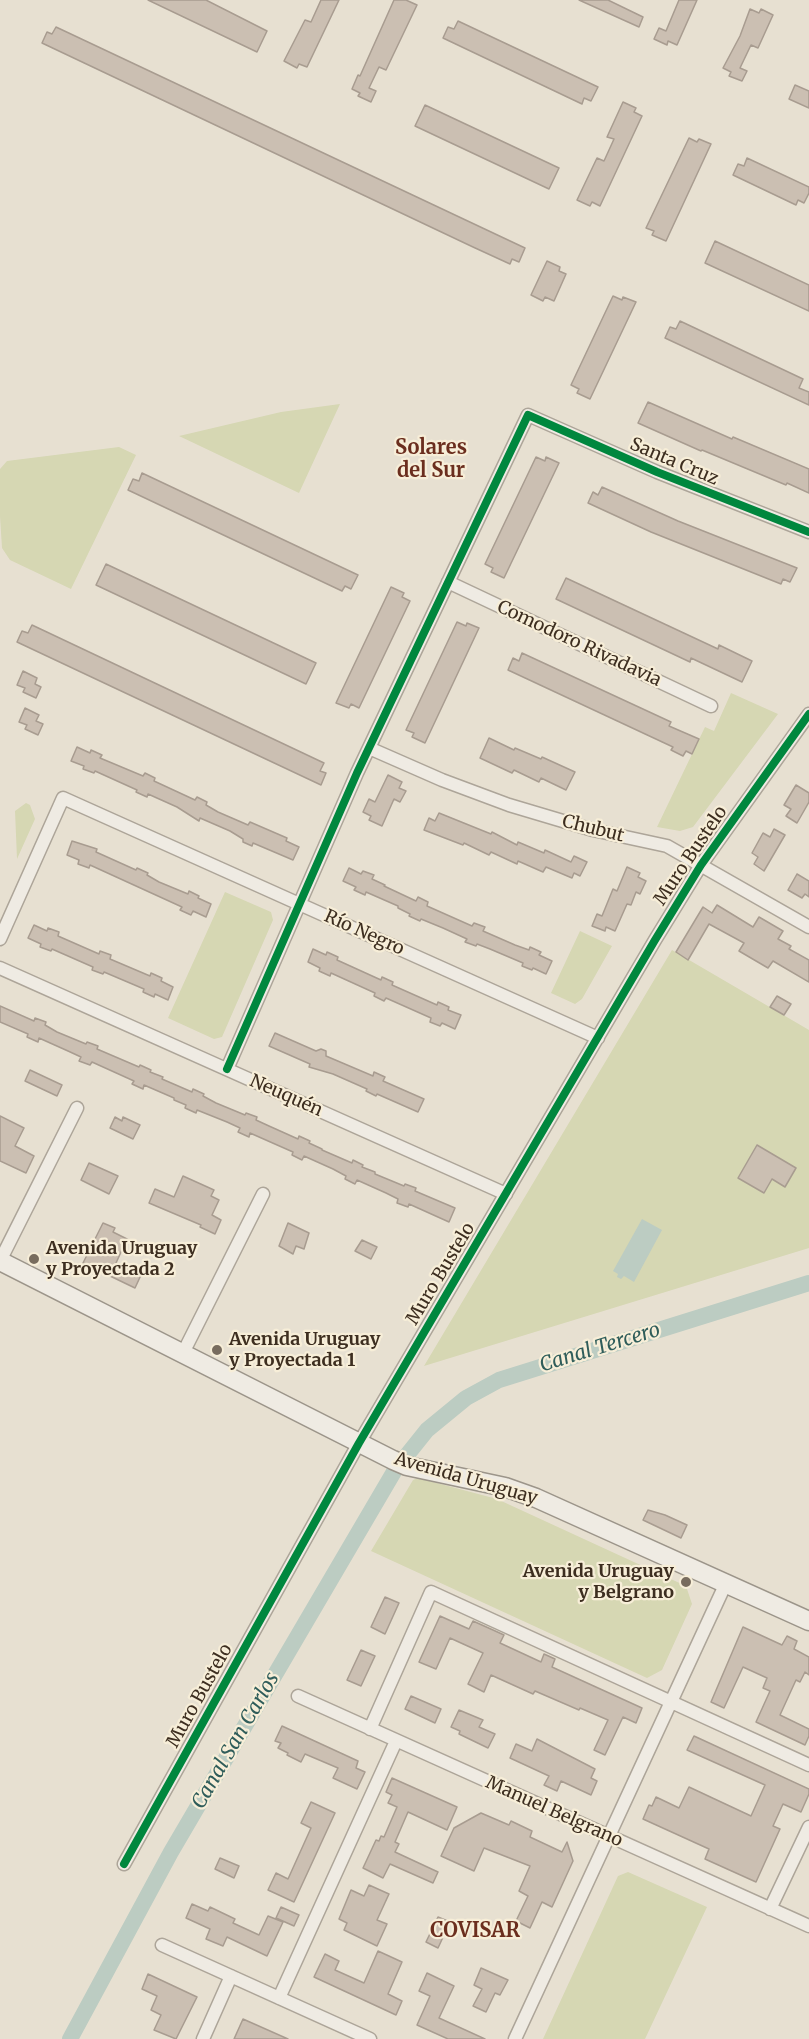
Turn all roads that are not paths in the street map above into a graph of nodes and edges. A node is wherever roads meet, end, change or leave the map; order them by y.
1 (809, 532) edge
2 (448, 582) junction
3 (711, 706) dead end
4 (808, 717) edge
5 (369, 748) junction
6 (701, 865) junction
7 (299, 904) junction
8 (809, 927) edge
9 (0, 939) edge
10 (0, 968) edge
11 (598, 1038) junction
12 (227, 1069) junction
13 (78, 1108) dead end
14 (263, 1194) dead end
15 (506, 1194) junction
16 (0, 1261) edge
17 (183, 1353) junction
18 (358, 1443) junction
19 (726, 1583) junction
20 (809, 1620) edge
21 (298, 1696) dead end
22 (671, 1702) junction
23 (370, 1729) junction
24 (396, 1741) junction
25 (809, 1765) edge
26 (809, 1827) edge
27 (609, 1836) junction
28 (124, 1864) dead end
29 (770, 1909) junction
30 (809, 1926) edge
31 (162, 1945) dead end
32 (231, 1976) junction
33 (279, 1998) junction
34 (204, 2039) edge
35 (369, 2039) edge
36 (515, 2039) edge

1 - 2 street, Santa Cruz
2 - 3 street, Comodoro Rivadavia
2 - 5 street
4 - 6 street, Muro Bustelo
5 - 6 street, Chubut
5 - 7 street
6 - 8 street, Chubut
6 - 11 street, Muro Bustelo
7 - 9 street, Río Negro
7 - 11 street, Río Negro
7 - 12 street
10 - 12 street, Neuquén
11 - 15 street, Muro Bustelo
12 - 15 street, Neuquén
13 - 16 street
14 - 17 street
15 - 18 street, Muro Bustelo
16 - 17 main road, Avenida Uruguay
17 - 18 main road, Avenida Uruguay
18 - 19 main road, Avenida Uruguay
18 - 28 street, Muro Bustelo
19 - 20 main road, Avenida Uruguay
19 - 22 street
21 - 23 street, Manuel Belgrano
22 - 23 street
22 - 25 street
22 - 27 street
23 - 24 street, Manuel Belgrano
24 - 27 street, Manuel Belgrano
24 - 33 street
26 - 29 street
27 - 29 street, Manuel Belgrano
27 - 36 street
29 - 30 street, Manuel Belgrano
31 - 32 street
32 - 33 street
32 - 34 street
33 - 35 street

